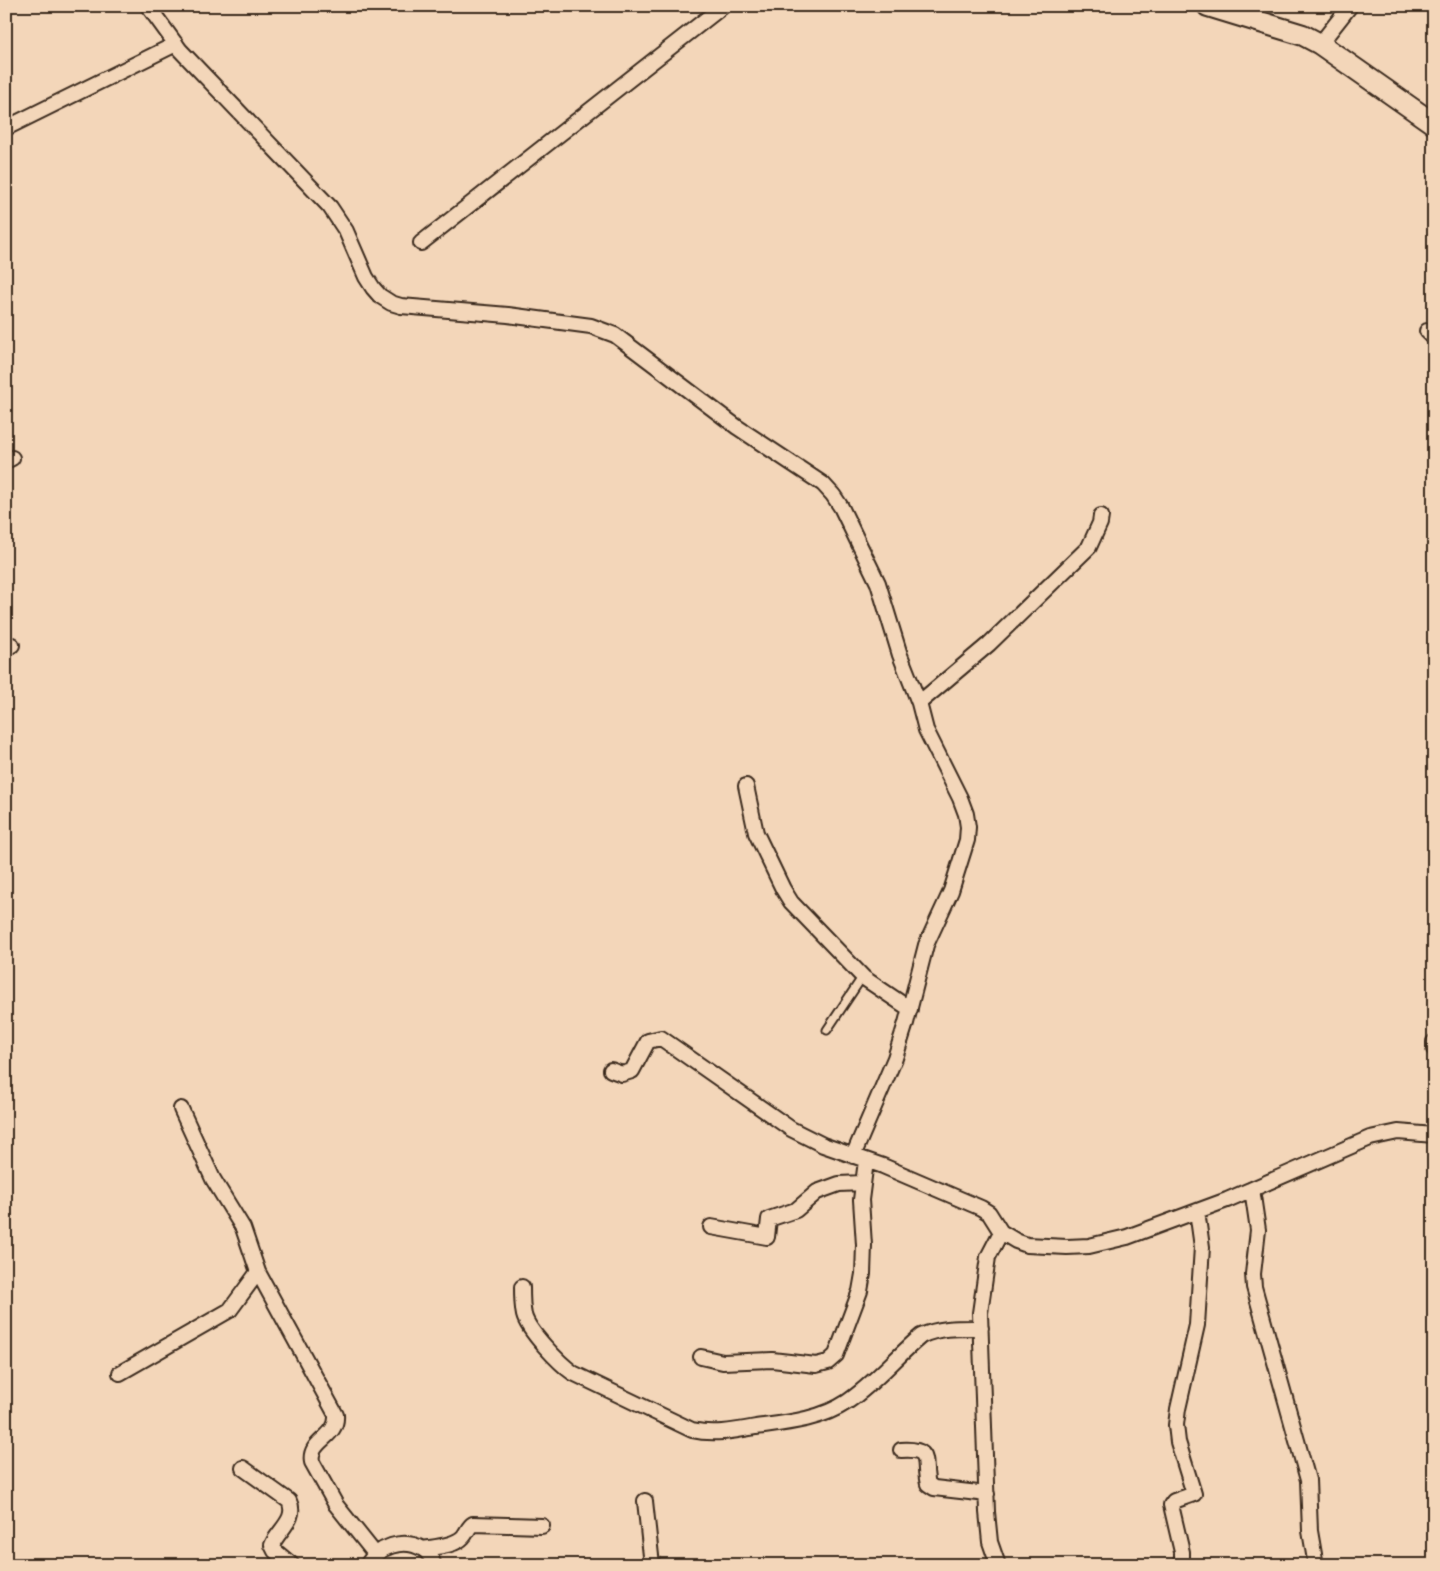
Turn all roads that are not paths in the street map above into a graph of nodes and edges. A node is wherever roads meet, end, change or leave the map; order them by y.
1 (148, 6) edge
2 (723, 6) edge
3 (1208, 6) edge
4 (1350, 6) edge
5 (176, 44) junction
6 (1320, 44) junction
7 (1434, 124) edge
8 (6, 128) edge
9 (421, 242) dead end
10 (1101, 516) dead end
11 (918, 703) junction
12 (746, 786) dead end
13 (863, 976) junction
14 (910, 1009) junction
15 (827, 1030) dead end
16 (1434, 1042) edge
17 (1434, 1049) edge
18 (611, 1070) dead end
19 (181, 1109) dead end
20 (1434, 1135) edge
21 (860, 1158) junction
22 (862, 1183) junction
23 (1252, 1189) junction
24 (1197, 1211) junction
25 (711, 1227) dead end
26 (1001, 1232) junction
27 (258, 1272) junction
28 (522, 1287) dead end
29 (981, 1328) junction
30 (701, 1357) dead end
31 (120, 1373) dead end
32 (901, 1450) dead end
33 (243, 1468) dead end
34 (987, 1494) junction
35 (645, 1501) dead end
36 (542, 1526) dead end
37 (423, 1549) junction
38 (371, 1560) edge
39 (292, 1565) edge
40 (434, 1565) edge
41 (652, 1565) edge
42 (998, 1565) edge
43 (1179, 1565) edge
44 (1313, 1565) edge

1 - 5 street
2 - 9 street
3 - 6 street
4 - 6 street
5 - 8 street
5 - 11 street
6 - 7 street
10 - 11 street
11 - 14 street
12 - 13 street
13 - 14 street
13 - 15 lane
14 - 21 street
16 - 17 street
18 - 21 street
19 - 27 street
20 - 23 street
21 - 22 street
21 - 26 street
22 - 25 street
22 - 30 street
23 - 24 street
23 - 44 street
24 - 26 street
24 - 43 street
26 - 29 street
27 - 31 street
27 - 38 street
28 - 29 street
29 - 34 street
32 - 34 street
33 - 39 street
34 - 42 street
35 - 41 street
36 - 37 street
37 - 38 street
37 - 40 street

